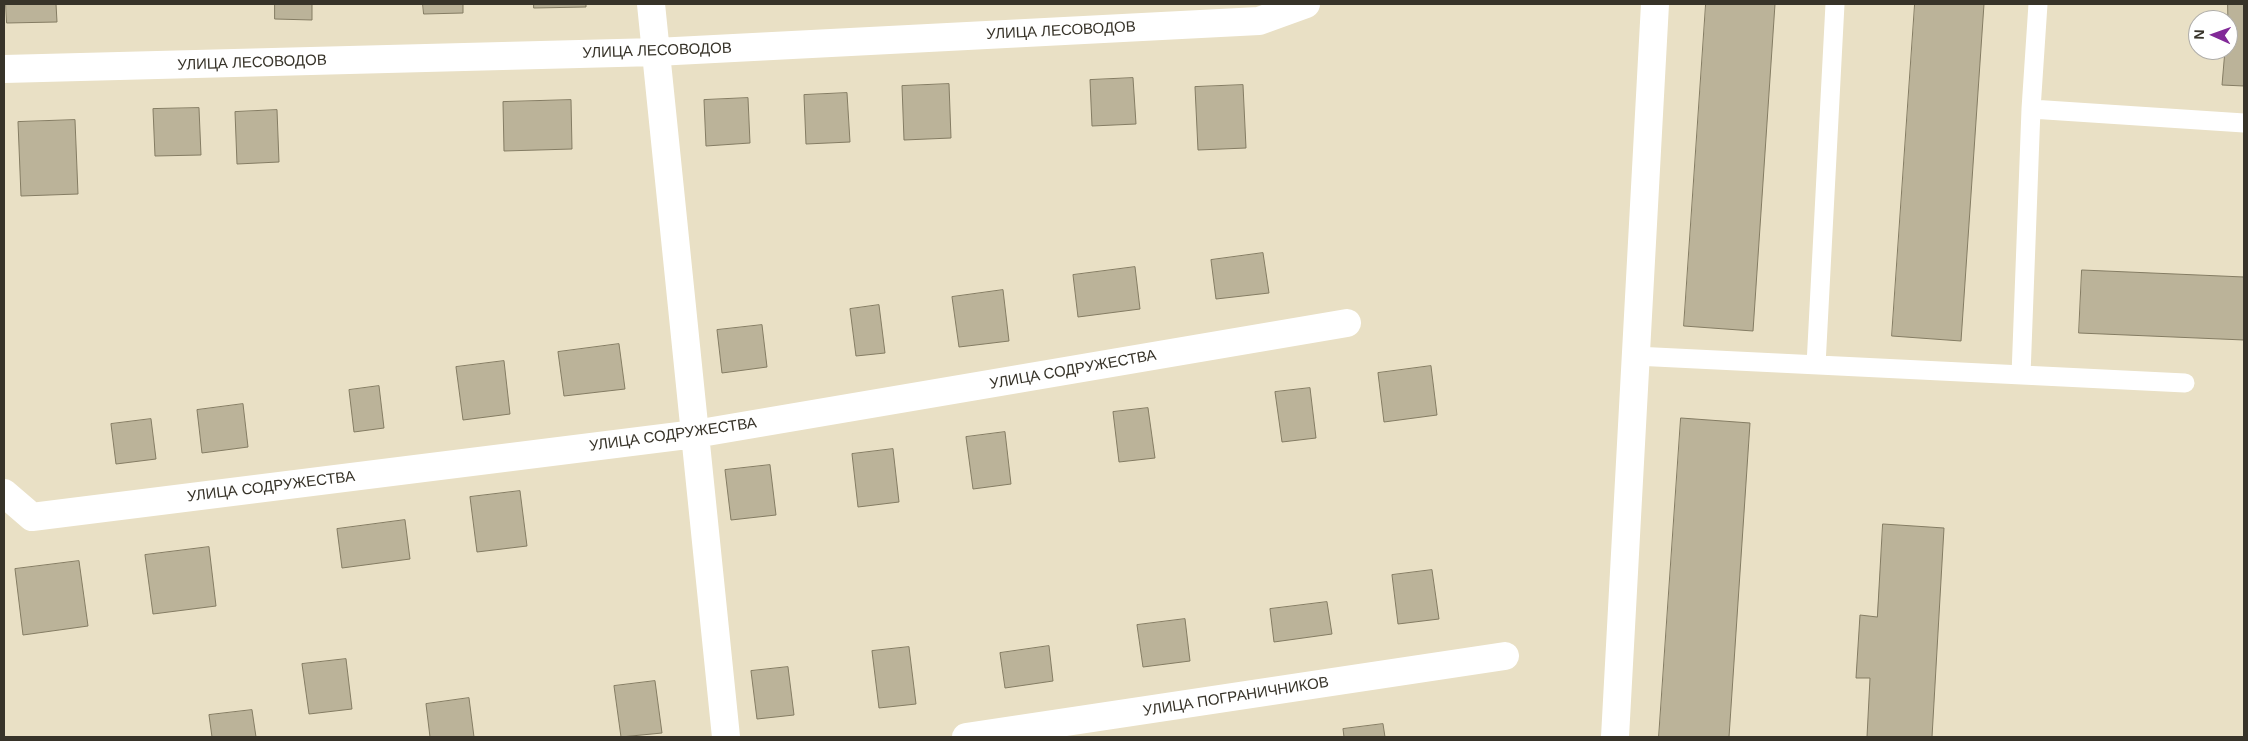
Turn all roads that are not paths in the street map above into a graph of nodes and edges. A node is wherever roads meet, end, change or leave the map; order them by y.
1 (651, 4) edge
2 (1306, 4) edge
3 (1655, 4) edge
4 (1835, 4) edge
5 (2038, 4) edge
6 (656, 52) junction
7 (4, 70) edge
8 (2031, 109) junction
9 (2244, 123) edge
10 (1347, 323) dead end
11 (1635, 356) junction
12 (1816, 365) junction
13 (2021, 375) junction
14 (2185, 383) dead end
15 (695, 434) junction
16 (4, 493) edge
17 (1505, 656) dead end
18 (726, 737) edge
19 (966, 737) edge
20 (1614, 737) edge

1 - 6 street
2 - 6 street, УЛИЦА ЛЕСОВОДОВ
3 - 11 street
4 - 12 lane
5 - 8 lane
6 - 7 street, УЛИЦА ЛЕСОВОДОВ
6 - 15 street
8 - 9 lane
8 - 13 lane
10 - 15 street, УЛИЦА СОДРУЖЕСТВА
11 - 12 lane
11 - 20 street
12 - 13 lane
13 - 14 lane
15 - 16 street, УЛИЦА СОДРУЖЕСТВА
15 - 18 street
17 - 19 street, УЛИЦА ПОГРАНИЧНИКОВ

